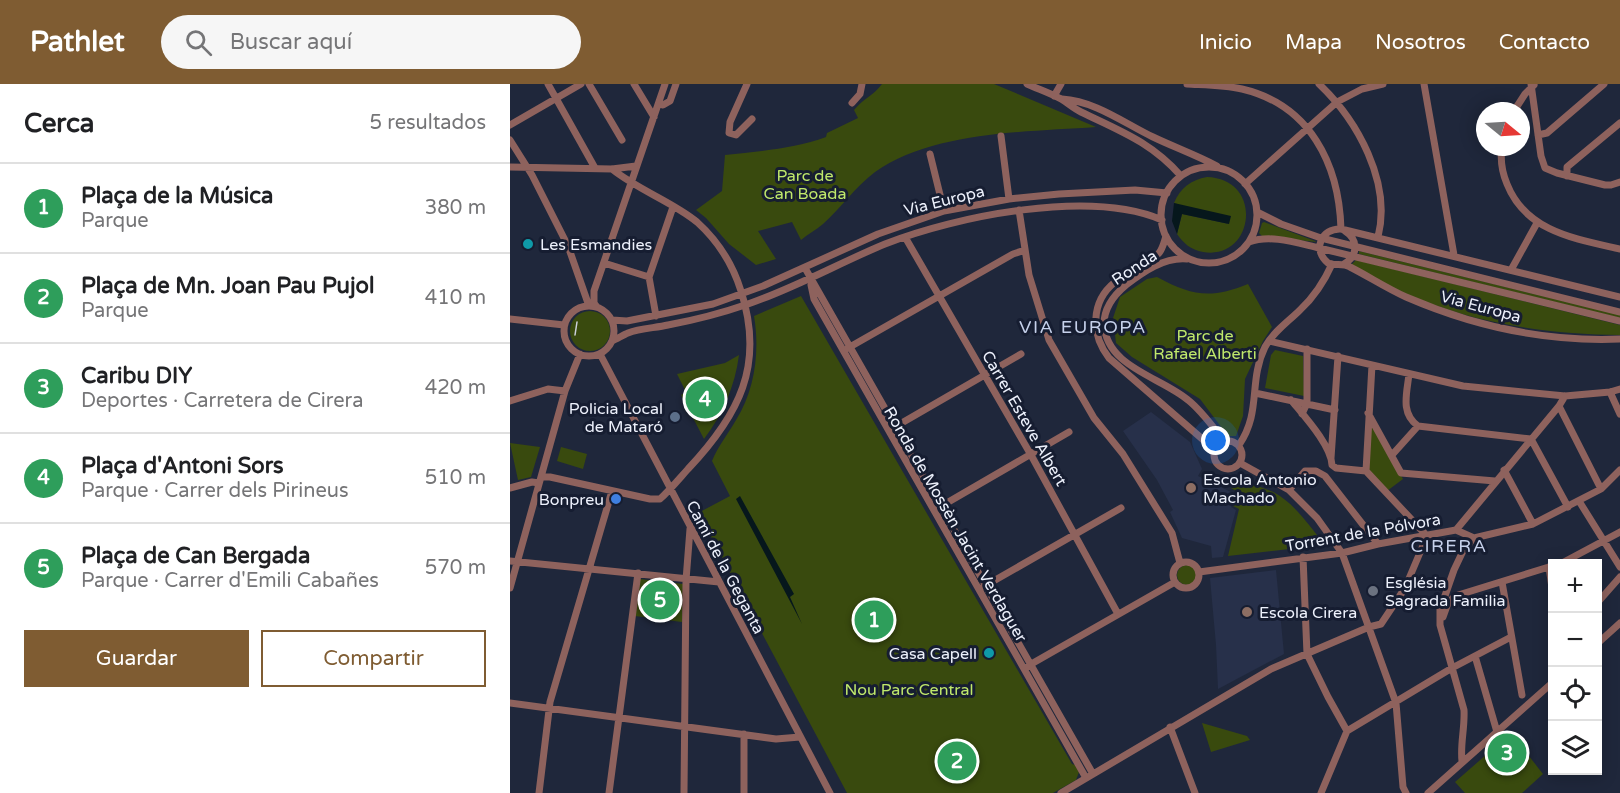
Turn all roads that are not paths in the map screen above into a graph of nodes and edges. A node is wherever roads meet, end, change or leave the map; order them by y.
1 (548, 84) edge
2 (580, 84) edge
3 (589, 84) edge
4 (634, 84) edge
5 (665, 84) edge
6 (676, 84) edge
7 (747, 84) edge
8 (862, 84) edge
9 (1027, 84) edge
10 (1061, 84) edge
11 (1187, 84) edge
12 (1319, 84) edge
13 (1383, 84) edge
14 (1424, 84) edge
15 (1604, 84) edge
16 (1532, 85) edge
17 (1057, 97) junction
18 (556, 99) junction
19 (1337, 102) junction
20 (1520, 102) edge
21 (659, 103) junction
22 (852, 103) dead end
23 (654, 117) junction
24 (752, 119) dead end
25 (1620, 123) edge
26 (510, 125) edge
27 (1308, 128) junction
28 (1538, 135) junction
29 (1000, 136) dead end
30 (510, 140) edge
31 (622, 140) dead end
32 (930, 154) dead end
33 (1501, 156) edge
34 (636, 166) junction
35 (510, 167) edge
36 (528, 168) junction
37 (595, 168) junction
38 (612, 169) junction
39 (1224, 170) junction
40 (1567, 176) junction
41 (1181, 177) junction
42 (1620, 182) edge
43 (630, 183) junction
44 (1245, 183) junction
45 (1167, 193) junction
46 (1009, 199) junction
47 (673, 207) junction
48 (1019, 210) junction
49 (944, 211) junction
50 (1257, 212) junction
51 (1162, 220) junction
52 (1537, 223) junction
53 (1343, 229) junction
54 (1166, 236) junction
55 (905, 237) junction
56 (1378, 237) junction
57 (1321, 238) junction
58 (1249, 242) junction
59 (1356, 246) junction
60 (1319, 248) junction
61 (1620, 249) edge
62 (1025, 250) junction
63 (1454, 255) junction
64 (1353, 256) junction
65 (1192, 260) junction
66 (604, 262) junction
67 (1332, 264) junction
68 (1344, 264) junction
69 (805, 268) junction
70 (1511, 270) junction
71 (649, 277) junction
72 (810, 279) junction
73 (742, 293) junction
74 (939, 297) junction
75 (1620, 297) edge
76 (746, 305) junction
77 (593, 306) junction
78 (1620, 312) edge
79 (656, 316) junction
80 (510, 319) edge
81 (612, 320) junction
82 (1620, 321) edge
83 (564, 325) junction
84 (1620, 339) edge
85 (1269, 340) junction
86 (612, 341) junction
87 (847, 349) junction
88 (1307, 349) junction
89 (580, 354) junction
90 (600, 354) junction
91 (1021, 354) dead end
92 (1338, 356) junction
93 (1372, 364) junction
94 (1409, 374) junction
95 (985, 375) junction
96 (1620, 389) edge
97 (566, 391) junction
98 (1610, 392) junction
99 (1254, 393) junction
100 (1565, 396) junction
101 (1291, 400) junction
102 (510, 401) edge
103 (1307, 403) junction
104 (1559, 406) junction
105 (1335, 410) junction
106 (1368, 412) junction
107 (1302, 414) junction
108 (1620, 414) edge
109 (1418, 426) junction
110 (892, 429) junction
111 (1069, 432) dead end
112 (1531, 439) junction
113 (1224, 441) junction
114 (1239, 445) junction
115 (1215, 450) junction
116 (1031, 455) junction
117 (1392, 455) junction
118 (1332, 461) junction
119 (1240, 463) junction
120 (1504, 470) junction
121 (1620, 470) edge
122 (1366, 471) junction
123 (540, 480) junction
124 (1495, 481) junction
125 (510, 488) edge
126 (669, 488) junction
127 (1601, 489) junction
128 (1289, 490) junction
129 (612, 491) junction
130 (1579, 501) junction
131 (1568, 507) junction
132 (1121, 508) dead end
133 (937, 509) junction
134 (1533, 524) junction
135 (690, 528) junction
136 (1456, 530) junction
137 (1620, 532) edge
138 (1076, 534) junction
139 (1427, 536) junction
140 (1474, 538) junction
141 (1604, 542) junction
142 (1378, 544) junction
143 (1342, 553) junction
144 (1303, 557) junction
145 (1572, 559) edge
146 (514, 561) edge
147 (1180, 562) junction
148 (1620, 567) edge
149 (588, 568) junction
150 (1548, 568) edge
151 (1199, 572) junction
152 (638, 573) junction
153 (1620, 577) edge
154 (686, 580) junction
155 (719, 582) junction
156 (1175, 582) junction
157 (1502, 582) junction
158 (510, 588) edge
159 (981, 588) junction
160 (1602, 598) edge
161 (1118, 614) junction
162 (1620, 623) edge
163 (1440, 625) junction
164 (1369, 627) junction
165 (1511, 637) junction
166 (1602, 639) edge
167 (1307, 654) junction
168 (1475, 656) junction
169 (1026, 667) junction
170 (1452, 668) junction
171 (1548, 687) edge
172 (1522, 695) dead end
173 (510, 703) edge
174 (1396, 703) junction
175 (549, 709) junction
176 (618, 718) junction
177 (1170, 727) junction
178 (685, 728) junction
179 (1347, 731) junction
180 (1497, 732) junction
181 (744, 734) junction
182 (800, 737) junction
183 (1462, 761) junction
184 (1090, 776) junction
185 (539, 793) edge
186 (609, 793) edge
187 (684, 793) edge
188 (744, 793) edge
189 (830, 793) edge
190 (1060, 793) edge
191 (1195, 793) edge
192 (1322, 793) edge
193 (1406, 793) edge
194 (1428, 793) edge

1 - 18 street
2 - 18 street
3 - 31 street
4 - 23 street
5 - 21 street
6 - 21 street
7 - 24 street
8 - 22 street
9 - 17 street
10 - 17 street
11 - 27 street
12 - 19 street
13 - 19 street
14 - 63 street
15 - 28 street
16 - 20 street
16 - 28 street
17 - 39 street
17 - 41 street
18 - 26 street
18 - 37 street
19 - 27 street
19 - 56 street
21 - 23 street
23 - 34 street
25 - 40 street
27 - 44 street
27 - 53 street
28 - 40 street
29 - 46 street
30 - 36 street
32 - 49 street
33 - 52 street
34 - 38 street
34 - 43 street
35 - 36 street
36 - 37 street
36 - 77 street
37 - 38 street
38 - 43 street
39 - 41 street
39 - 44 street
40 - 42 street
41 - 45 street
43 - 47 street
43 - 66 street
44 - 50 street
45 - 46 street, Via Europa
45 - 51 street
46 - 49 street, Via Europa
47 - 71 street
47 - 73 street
48 - 51 street, Via Europa
48 - 55 street, Via Europa
48 - 62 street
49 - 69 street, Via Europa
50 - 57 street, Via Europa
50 - 58 street
51 - 54 street
52 - 61 street
52 - 70 street
53 - 56 street
53 - 57 street
53 - 59 street
54 - 65 street
54 - 115 street
55 - 72 street, Via Europa
55 - 74 street, Carrer Esteve Albert
56 - 63 street
57 - 59 street, Via Europa
57 - 60 street
58 - 60 street, Via Europa
58 - 65 street
59 - 64 street
59 - 78 street, Via Europa
60 - 64 street, Via Europa
60 - 67 street
62 - 74 street
62 - 147 street
63 - 70 street
64 - 68 street
64 - 82 street, Via Europa
65 - 113 street, Ronda
66 - 71 street
66 - 77 street
67 - 68 street, Via Europa
67 - 85 street
68 - 84 street, Via Europa
69 - 72 street, Ronda de Mossèn Jacint Verdaguer
69 - 73 street, Via Europa
70 - 75 street
71 - 79 street
72 - 76 street, Via Europa
72 - 87 street, Ronda de Mossèn Jacint Verdaguer
73 - 76 street
73 - 79 street, Via Europa
74 - 87 street
74 - 95 street, Carrer Esteve Albert
76 - 86 street, Via Europa
76 - 126 street
77 - 81 street
77 - 83 street
79 - 81 street, Via Europa
80 - 83 street
81 - 86 street
83 - 89 street
85 - 88 street
85 - 99 street
86 - 90 street
87 - 110 street, Ronda de Mossèn Jacint Verdaguer
88 - 92 street
88 - 103 street
89 - 90 street
89 - 97 street
90 - 126 street, Camí de la Geganta
91 - 95 street
92 - 93 street
92 - 105 street
93 - 94 street
93 - 106 street
94 - 100 street
94 - 109 street
95 - 110 street
95 - 116 street, Carrer Esteve Albert
96 - 98 street
97 - 102 street
97 - 123 street
98 - 100 street
98 - 108 street
99 - 101 street
99 - 114 street
100 - 104 street
101 - 103 street
101 - 107 street
103 - 105 street
103 - 107 street
104 - 112 street
104 - 127 street
105 - 118 street
106 - 117 street
106 - 122 street
107 - 118 street
109 - 112 street
109 - 117 street
110 - 133 street, Ronda de Mossèn Jacint Verdaguer
111 - 116 street
112 - 120 street
112 - 131 street
113 - 114 street
113 - 115 street
114 - 119 street
115 - 119 street
116 - 133 street
116 - 138 street, Carrer Esteve Albert
117 - 124 street
118 - 122 street
119 - 128 street
120 - 124 street
120 - 134 street
121 - 127 street
122 - 139 street
123 - 125 street
123 - 129 street
123 - 146 street
124 - 136 street
126 - 129 street
126 - 135 street, Camí de la Geganta
127 - 130 street
128 - 142 street
128 - 143 street
129 - 149 street
130 - 131 street
130 - 141 street
131 - 134 street
132 - 138 street
133 - 159 street, Ronda de Mossèn Jacint Verdaguer
134 - 140 street
135 - 154 street
135 - 155 street, Camí de la Geganta
136 - 139 street, Torrent de la Pólvora
136 - 140 street, Torrent de la Pólvora
137 - 141 street
138 - 159 street
138 - 161 street, Carrer Esteve Albert
139 - 142 street, Torrent de la Pólvora
139 - 164 street
140 - 163 street
141 - 145 street
141 - 148 street
142 - 143 street, Torrent de la Pólvora
143 - 144 street, Torrent de la Pólvora
143 - 164 street
144 - 151 street, Torrent de la Pólvora
144 - 167 street
146 - 149 street
146 - 158 street
147 - 151 street
147 - 156 street
149 - 152 street
149 - 175 street
150 - 157 street
151 - 156 street
152 - 154 street
152 - 176 street
153 - 160 street
154 - 155 street
154 - 178 street
155 - 182 street, Camí de la Geganta
156 - 161 street
157 - 163 street
157 - 165 street
159 - 169 street, Ronda de Mossèn Jacint Verdaguer
161 - 169 street
162 - 166 street
163 - 170 street
164 - 167 street
164 - 174 street
165 - 168 street
165 - 172 street
167 - 177 street
167 - 179 street
168 - 170 street
168 - 180 street
169 - 184 street, Ronda de Mossèn Jacint Verdaguer
170 - 174 street
170 - 183 street
171 - 180 street
173 - 175 street
174 - 179 street
174 - 193 street
175 - 176 street
175 - 185 street
176 - 178 street
176 - 186 street
177 - 184 street
177 - 191 street
178 - 181 street
178 - 187 street
179 - 192 street
180 - 183 street
181 - 182 street
181 - 188 street
182 - 189 street, Camí de la Geganta
183 - 194 street
184 - 190 street

